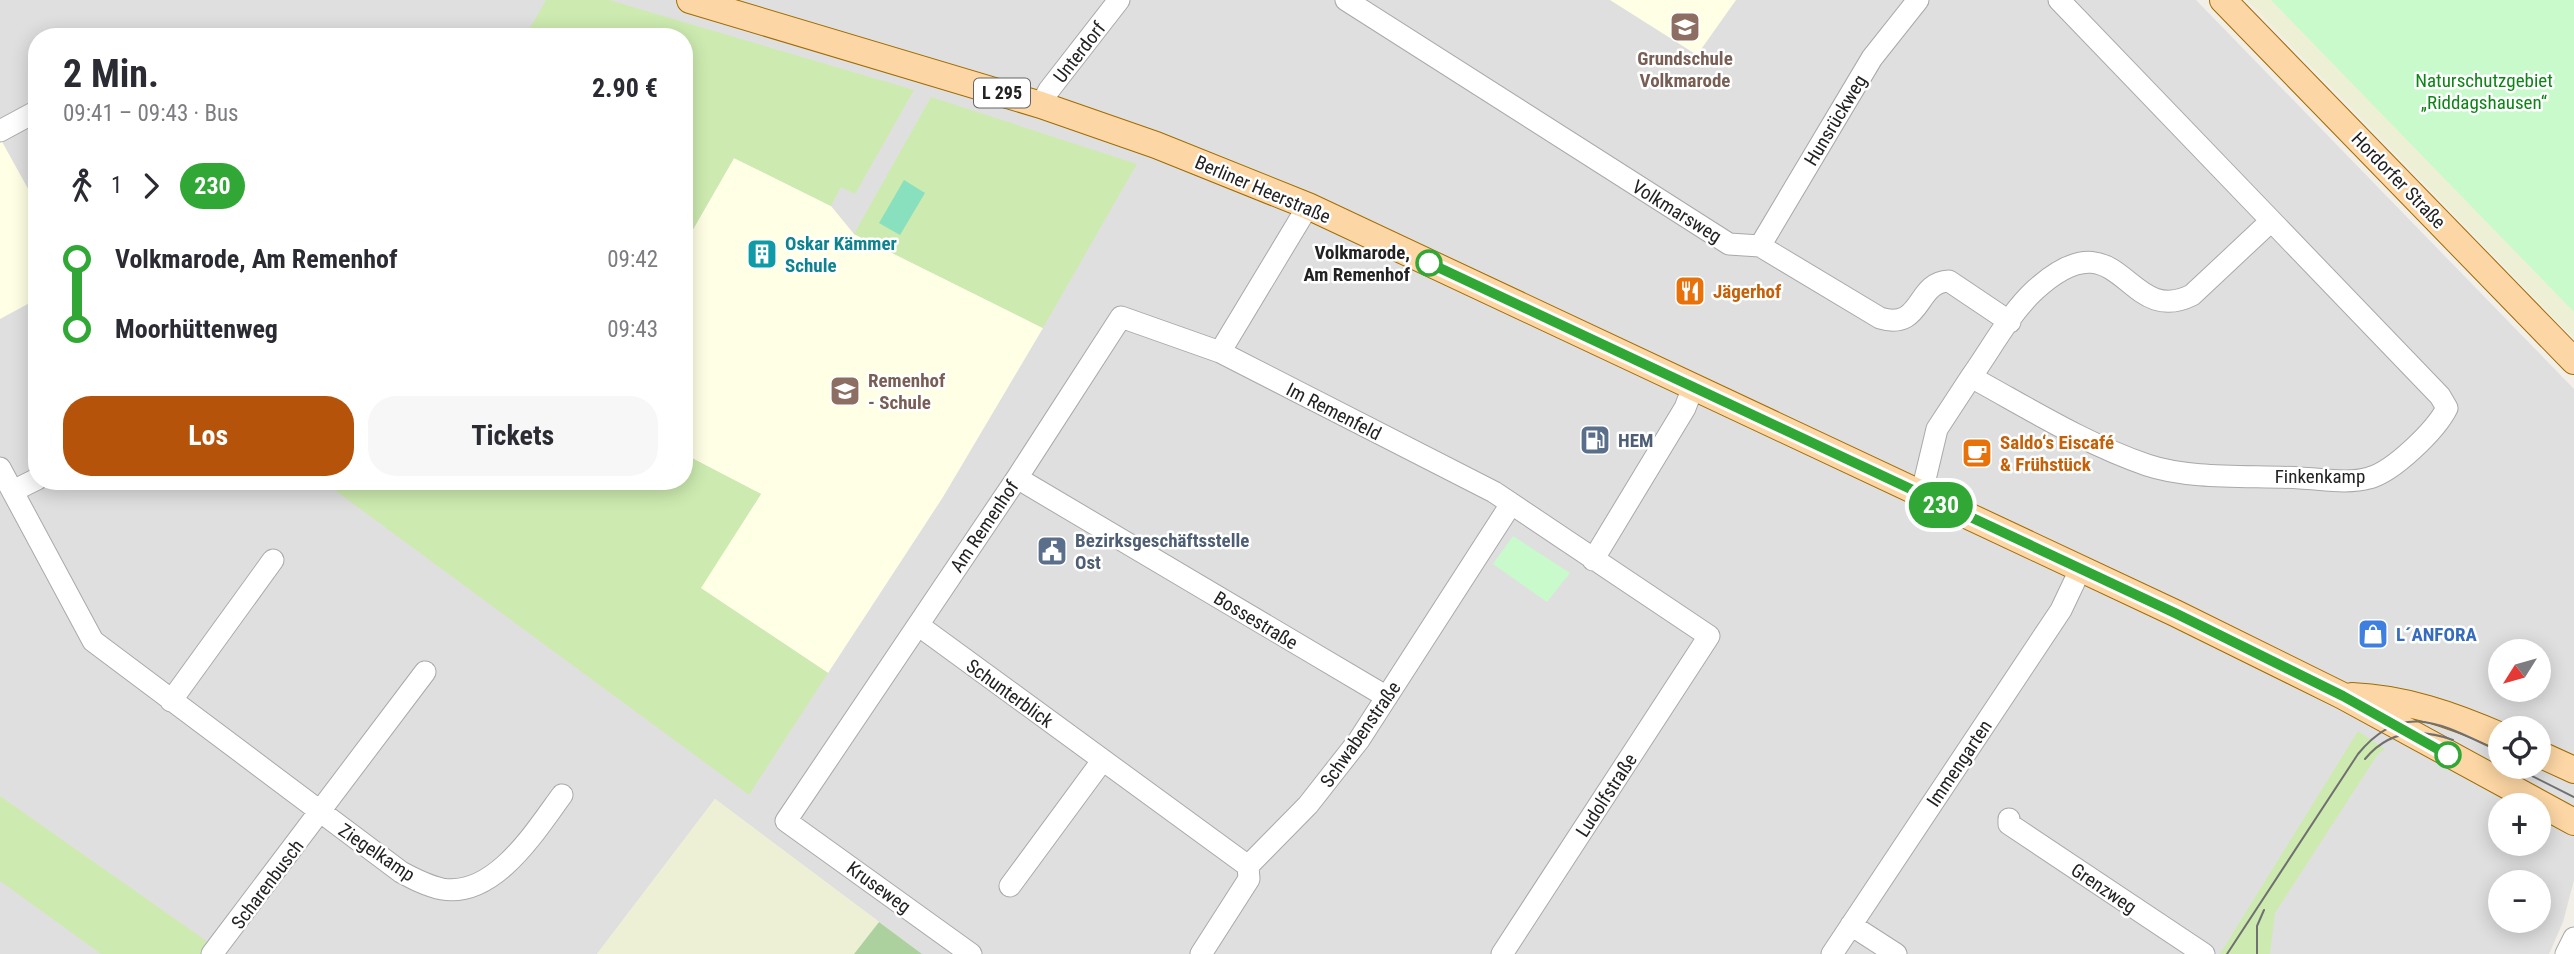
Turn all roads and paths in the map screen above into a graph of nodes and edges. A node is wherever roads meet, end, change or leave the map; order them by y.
1 (690, 0) edge
2 (1119, 0) edge
3 (1346, 0) edge
4 (1918, 0) edge
5 (2059, 0) edge
6 (2223, 0) edge
7 (1041, 105) junction
8 (28, 116) edge
9 (0, 131) edge
10 (1308, 206) junction
11 (2272, 221) junction
12 (1760, 246) junction
13 (2010, 322) junction
14 (1220, 352) junction
15 (2574, 361) edge
16 (1971, 377) junction
17 (1693, 387) junction
18 (0, 468) edge
19 (1017, 478) junction
20 (28, 484) edge
21 (13, 491) junction
22 (1921, 496) junction
23 (1511, 504) junction
24 (273, 560) dead end
25 (1592, 560) junction
26 (2080, 570) junction
27 (918, 625) junction
28 (1709, 636) joint
29 (425, 672) dead end
30 (1387, 697) junction
31 (170, 701) junction
32 (2372, 703) junction
33 (2488, 731) edge
34 (2551, 759) edge
35 (1101, 761) junction
36 (2574, 770) edge
37 (562, 795) dead end
38 (321, 813) junction
39 (2009, 819) dead end
40 (786, 821) joint
41 (2574, 822) edge
42 (1248, 866) junction
43 (1010, 886) dead end
44 (1851, 925) junction
45 (2574, 938) edge
46 (212, 954) edge
47 (971, 954) edge
48 (1201, 954) edge
49 (1502, 954) edge
50 (1832, 954) edge
51 (1896, 954) edge
52 (2204, 954) edge
53 (2566, 954) edge

1 - 7 main road, Berliner Heerstraße / L 295
2 - 7 street, Unterdorf
3 - 12 street, Volkmarsweg
4 - 12 street, Hunsrückweg
5 - 11 street, Finkenkamp
6 - 15 main road, Hordorfer Straße
7 - 10 main road, Berliner Heerstraße / L 295
8 - 9 street
10 - 14 street
10 - 17 main road, Berliner Heerstraße / L 295
11 - 13 street
11 - 16 street, Finkenkamp
12 - 13 street, Volkmarsweg
13 - 16 street
14 - 19 street, Am Remenhof
14 - 23 street, Im Remenfeld
16 - 22 street
17 - 22 main road, Berliner Heerstraße / L 295
17 - 25 street
18 - 21 street, Ziegelkamp
19 - 27 street, Am Remenhof
19 - 30 street, Bossestraße
20 - 21 street
21 - 31 street, Ziegelkamp
22 - 26 main road, Berliner Heerstraße / L 295
23 - 25 street, Im Remenfeld
23 - 30 street, Schwabenstraße
24 - 31 street
25 - 28 street, Im Remenfeld
26 - 32 main road, Berliner Heerstraße / L 295
26 - 44 street, Immengarten
27 - 35 street, Schunterblick
27 - 40 street, Am Remenhof
28 - 49 street, Ludolfstraße
29 - 38 street, Ziegelkamp
30 - 42 street, Schwabenstraße
31 - 38 street, Ziegelkamp
32 - 33 main road, L 295
32 - 41 main road, L 295
34 - 36 main road
35 - 42 street, Schunterblick
35 - 43 street
37 - 38 street, Ziegelkamp
38 - 46 street, Scharenbusch
39 - 52 street, Grenzweg
40 - 47 street, Kruseweg
42 - 48 street, Schwabenstraße
44 - 50 street, Immengarten
44 - 51 street
45 - 53 street

